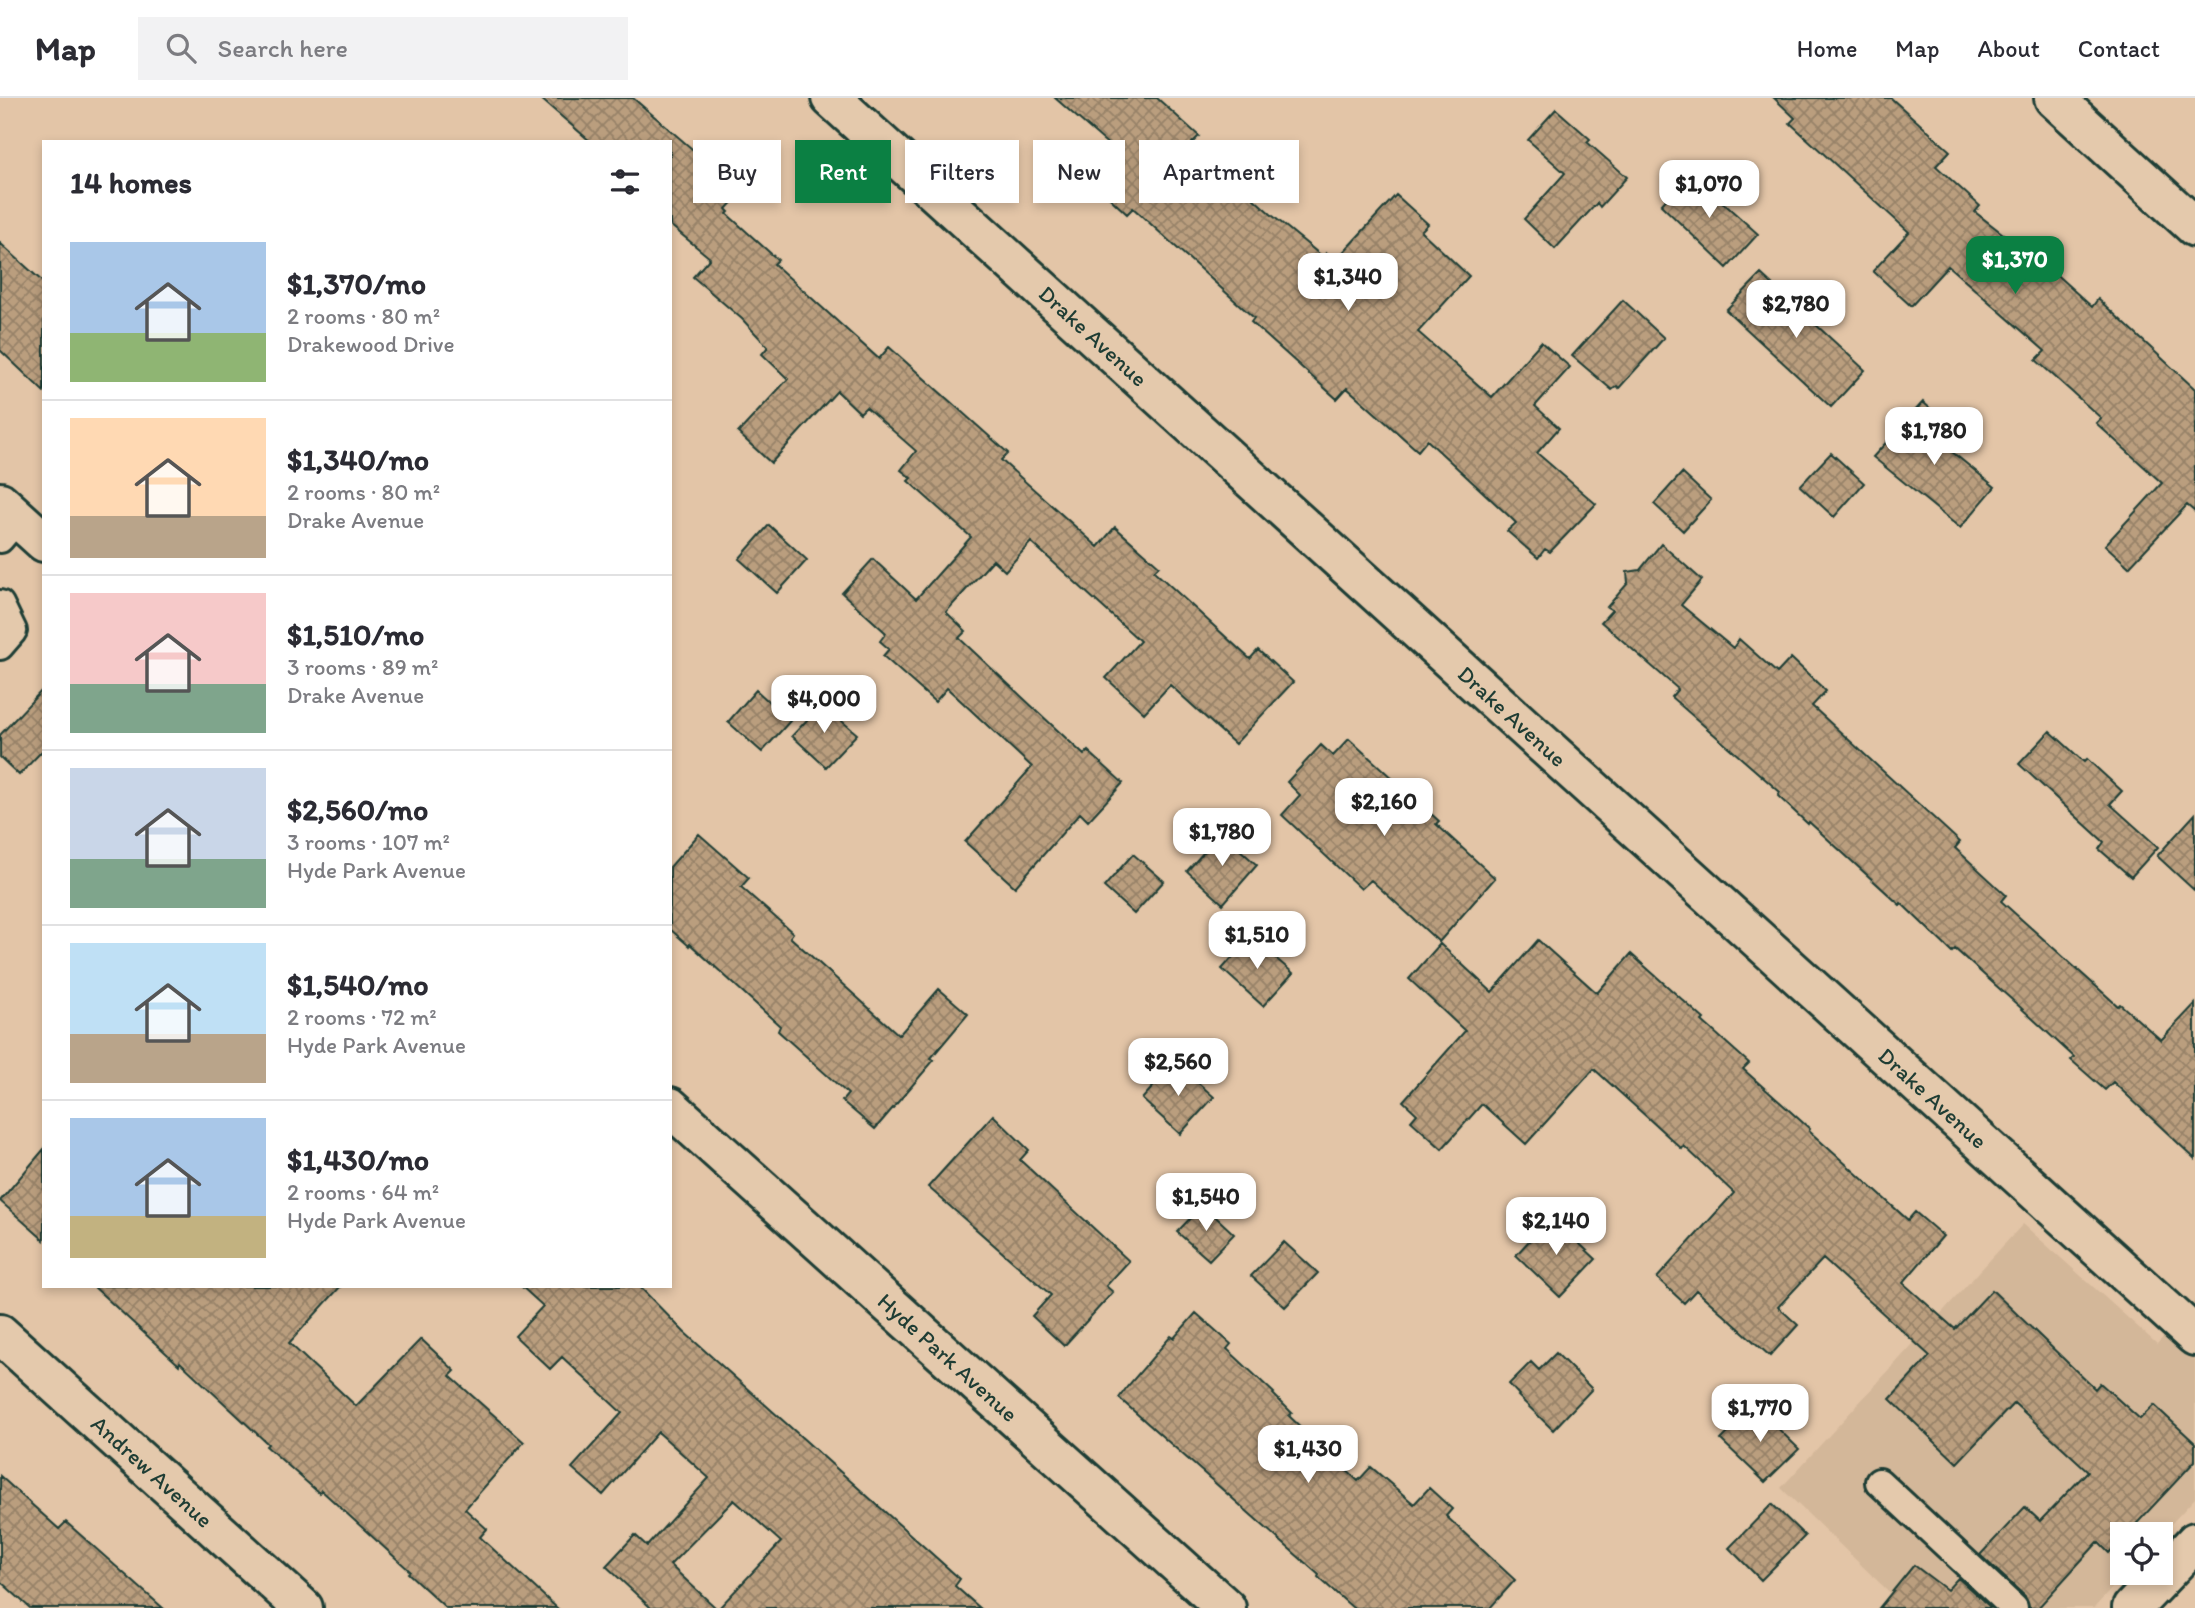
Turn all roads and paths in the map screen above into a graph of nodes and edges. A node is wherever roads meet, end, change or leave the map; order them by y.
1 (831, 98) edge
2 (2054, 98) edge
3 (2195, 227) edge
4 (0, 604) edge
5 (0, 646) edge
6 (672, 1109) edge
7 (0, 1334) edge
8 (2195, 1336) edge
9 (1879, 1482) dead end
10 (2195, 1542) edge
11 (303, 1608) edge
12 (1226, 1608) edge
13 (2014, 1608) edge
14 (2132, 1608) edge

1 - 8 street, Drake Avenue
2 - 3 street
4 - 5 lane
6 - 12 street, Hyde Park Avenue
7 - 11 street, Andrew Avenue
9 - 13 lane
10 - 14 street

